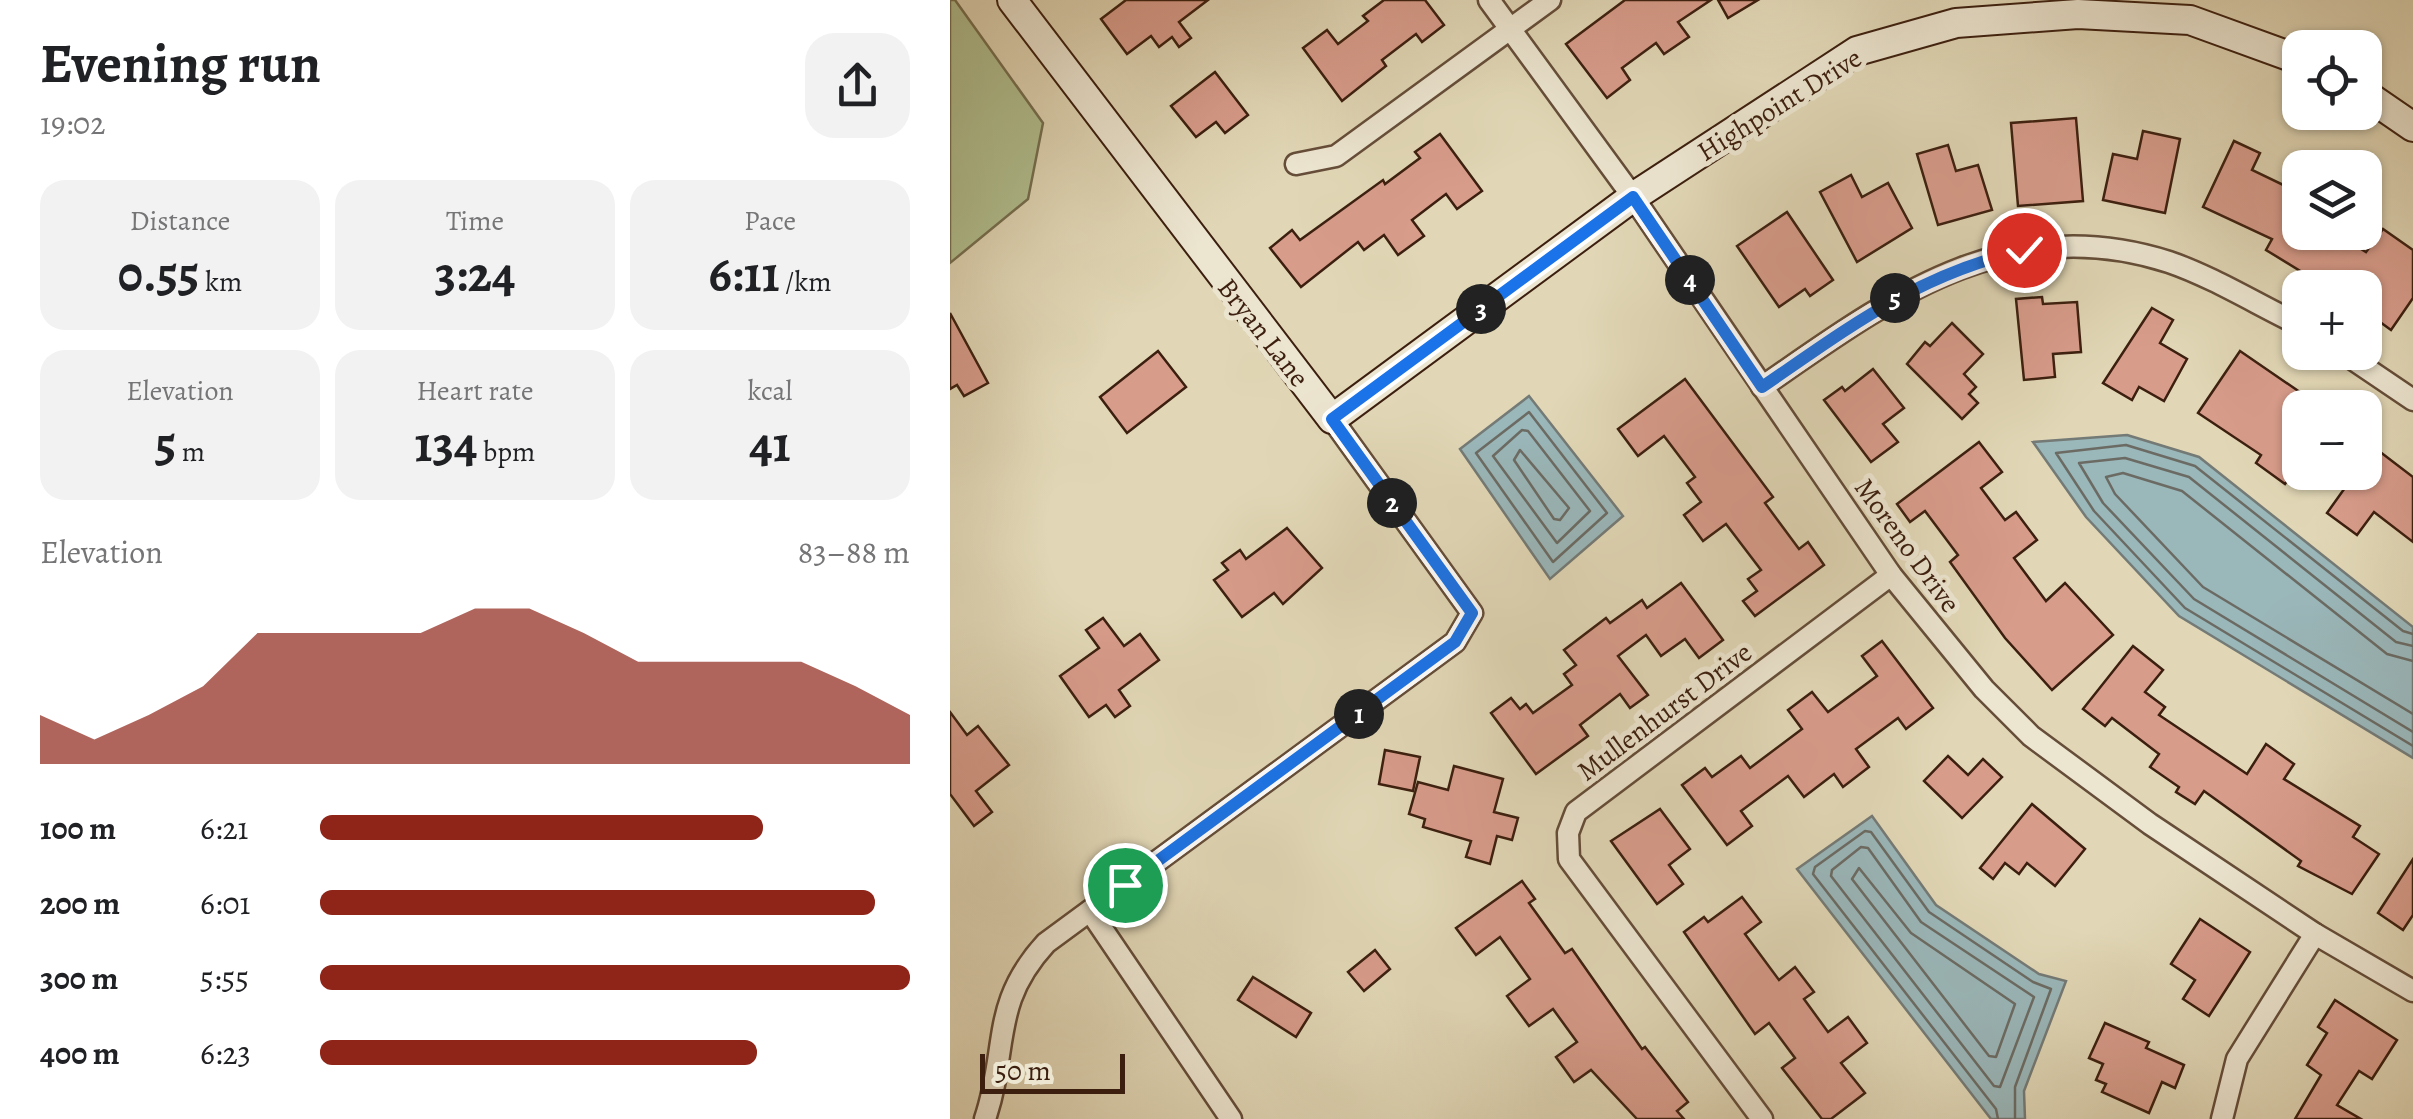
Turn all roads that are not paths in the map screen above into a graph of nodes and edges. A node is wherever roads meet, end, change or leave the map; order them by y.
1 (1012, 0) edge
2 (1489, 0) edge
3 (1550, 0) edge
4 (1510, 28) junction
5 (2282, 53) edge
6 (2382, 106) edge
7 (2413, 127) edge
8 (1296, 164) dead end
9 (1633, 197) junction
10 (2282, 316) edge
11 (2369, 370) edge
12 (1762, 387) junction
13 (2413, 400) edge
14 (1332, 419) junction
15 (1891, 575) junction
16 (1090, 911) junction
17 (2315, 934) junction
18 (2413, 991) edge
19 (985, 1119) edge
20 (1230, 1119) edge
21 (1762, 1119) edge
22 (2222, 1119) edge

1 - 14 street, Bryan Lane
2 - 4 street, Moreno Drive
3 - 4 street
4 - 8 street
4 - 9 street, Moreno Drive
5 - 9 street, Highpoint Drive
6 - 7 street
9 - 12 street, Moreno Drive
9 - 14 street, Highpoint Drive
10 - 12 street
11 - 13 street
12 - 15 street, Moreno Drive
14 - 16 street, Bryan Lane
15 - 17 street, Moreno Drive
15 - 21 street, Mullenhurst Drive
16 - 19 street, Bryan Lane
16 - 20 street
17 - 18 street, Moreno Drive
17 - 22 street

